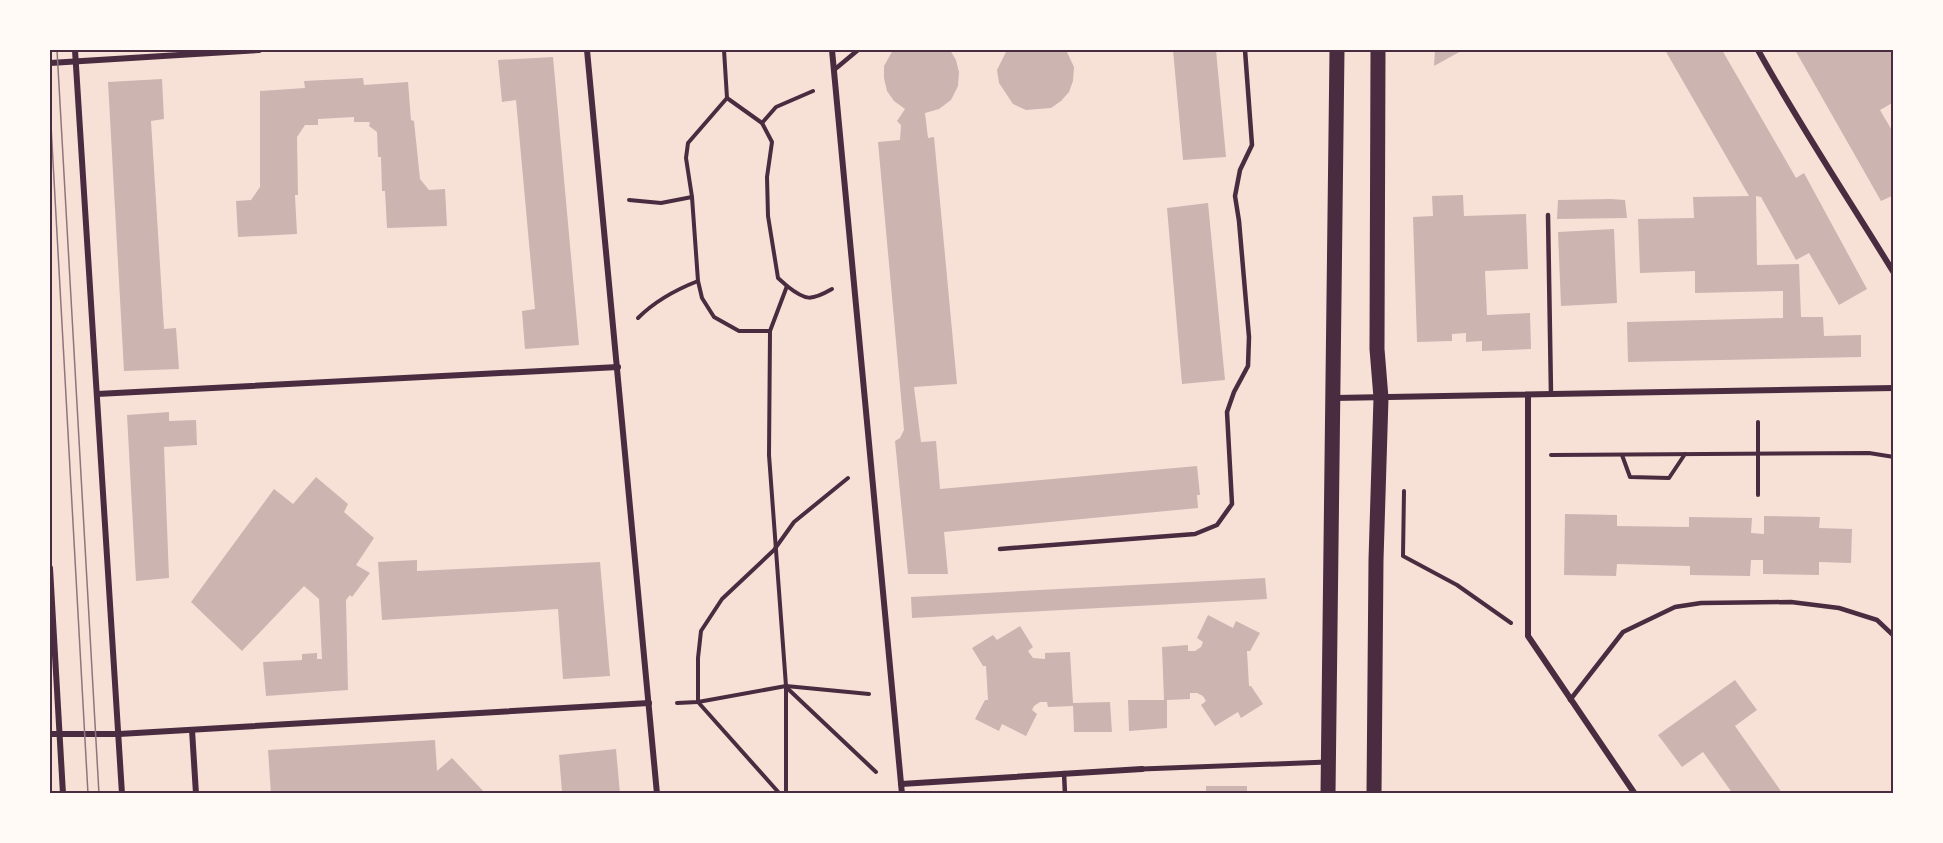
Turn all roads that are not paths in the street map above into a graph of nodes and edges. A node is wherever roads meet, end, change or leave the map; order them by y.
1 (75, 50) edge
2 (259, 50) edge
3 (588, 50) edge
4 (832, 50) edge
5 (858, 50) edge
6 (1245, 50) edge
7 (1337, 50) edge
8 (1378, 50) edge
9 (1758, 50) edge
10 (75, 61) junction
11 (50, 63) edge
12 (834, 70) junction
13 (1548, 215) dead end
14 (1893, 273) edge
15 (618, 367) junction
16 (1893, 388) edge
17 (97, 394) junction
18 (1551, 394) junction
19 (1528, 395) junction
20 (1334, 398) junction
21 (1381, 398) junction
22 (999, 549) dead end
23 (50, 568) edge
24 (1893, 636) edge
25 (1570, 700) junction
26 (649, 703) junction
27 (192, 730) junction
28 (50, 734) edge
29 (119, 734) junction
30 (60, 735) junction
31 (1328, 762) junction
32 (1142, 769) joint
33 (1064, 773) junction
34 (901, 784) junction
35 (63, 794) edge
36 (122, 794) edge
37 (196, 794) edge
38 (657, 794) edge
39 (902, 794) edge
40 (1065, 794) edge
41 (1328, 794) edge
42 (1374, 794) edge
43 (1635, 794) edge

1 - 10 street
2 - 10 street
3 - 15 street
4 - 12 street
5 - 12 lane
6 - 22 lane
7 - 20 main road
8 - 21 main road
9 - 14 street
10 - 11 street
10 - 17 street
12 - 34 street
13 - 18 lane
15 - 17 street
15 - 26 street
16 - 18 street
17 - 29 street
18 - 19 street
19 - 21 street
19 - 25 street
20 - 21 street
20 - 31 main road
21 - 42 main road
23 - 30 street
24 - 25 lane
25 - 43 street
26 - 27 street
26 - 38 street
27 - 29 street
27 - 37 street
28 - 30 street
29 - 30 street
29 - 36 street
30 - 35 street
31 - 32 street
31 - 41 main road
32 - 33 street
33 - 34 street
33 - 40 lane
34 - 39 street

